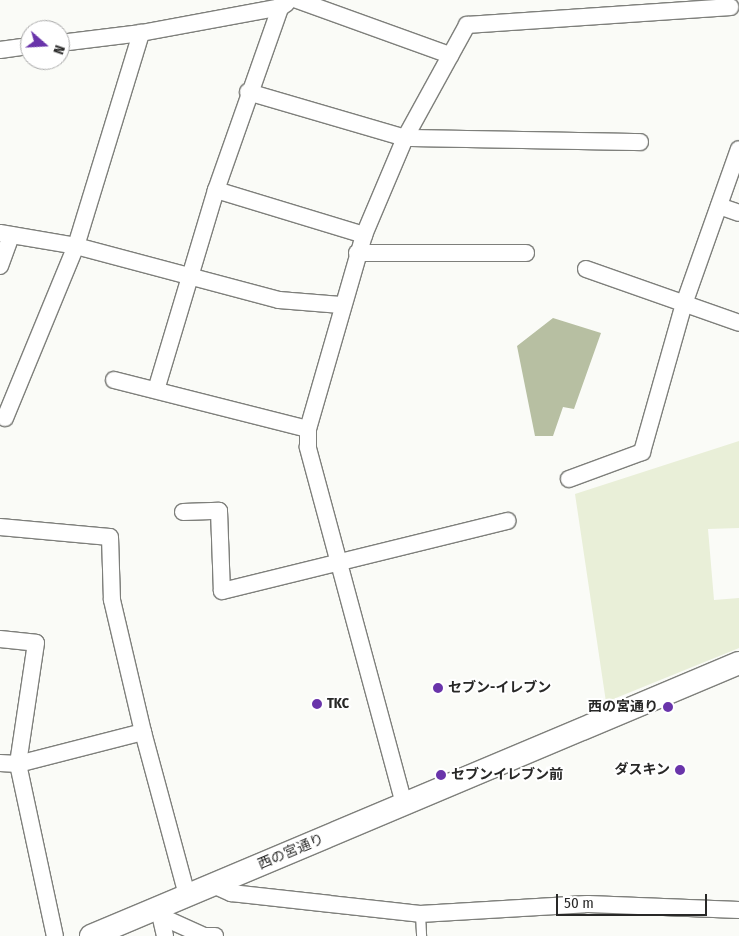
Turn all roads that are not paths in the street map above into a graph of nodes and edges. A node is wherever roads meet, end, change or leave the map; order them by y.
1 (297, 0) edge
2 (285, 2) edge
3 (730, 7) dead end
4 (141, 33) junction
5 (70, 42) edge
6 (20, 47) edge
7 (0, 50) edge
8 (450, 56) junction
9 (248, 92) junction
10 (405, 138) junction
11 (640, 142) dead end
12 (739, 149) edge
13 (216, 190) junction
14 (719, 206) junction
15 (739, 214) edge
16 (6, 234) edge
17 (364, 235) junction
18 (76, 246) junction
19 (357, 253) junction
20 (526, 253) dead end
21 (0, 266) edge
22 (586, 270) dead end
23 (191, 276) junction
24 (341, 304) junction
25 (684, 304) junction
26 (739, 323) edge
27 (114, 380) dead end
28 (156, 390) junction
29 (5, 418) dead end
30 (308, 429) junction
31 (568, 479) dead end
32 (183, 512) dead end
33 (508, 521) dead end
34 (0, 527) edge
35 (339, 564) junction
36 (0, 639) edge
37 (739, 663) edge
38 (143, 732) junction
39 (0, 762) edge
40 (18, 764) junction
41 (404, 804) junction
42 (213, 885) junction
43 (187, 896) junction
44 (739, 910) edge
45 (159, 912) junction
46 (420, 914) junction
47 (55, 936) edge
48 (91, 936) edge
49 (165, 936) edge
50 (215, 936) edge
51 (421, 936) edge

1 - 8 street
2 - 4 street
2 - 9 street
3 - 8 street
4 - 5 street
4 - 18 street
6 - 7 street
8 - 10 street
9 - 10 street
9 - 13 street
10 - 11 street
10 - 17 street
12 - 14 street
13 - 17 street
13 - 23 street
14 - 15 street
14 - 25 street
16 - 18 street
16 - 21 street
17 - 19 street
18 - 23 street
18 - 29 street
19 - 20 street
19 - 24 street
22 - 25 street
23 - 24 street
23 - 28 street
24 - 30 street
25 - 26 street
25 - 31 street
27 - 28 street
28 - 30 street
30 - 35 street
32 - 35 street
33 - 35 street
34 - 38 street
35 - 41 street
36 - 40 street
37 - 41 street, 西の宮通り
38 - 40 street
38 - 43 street
39 - 40 street
40 - 47 street
41 - 42 street, 西の宮通り
42 - 43 street, 西の宮通り
42 - 46 street
43 - 45 street, 西の宮通り
44 - 46 street
45 - 48 street, 西の宮通り
45 - 49 street
45 - 50 street
46 - 51 lane

